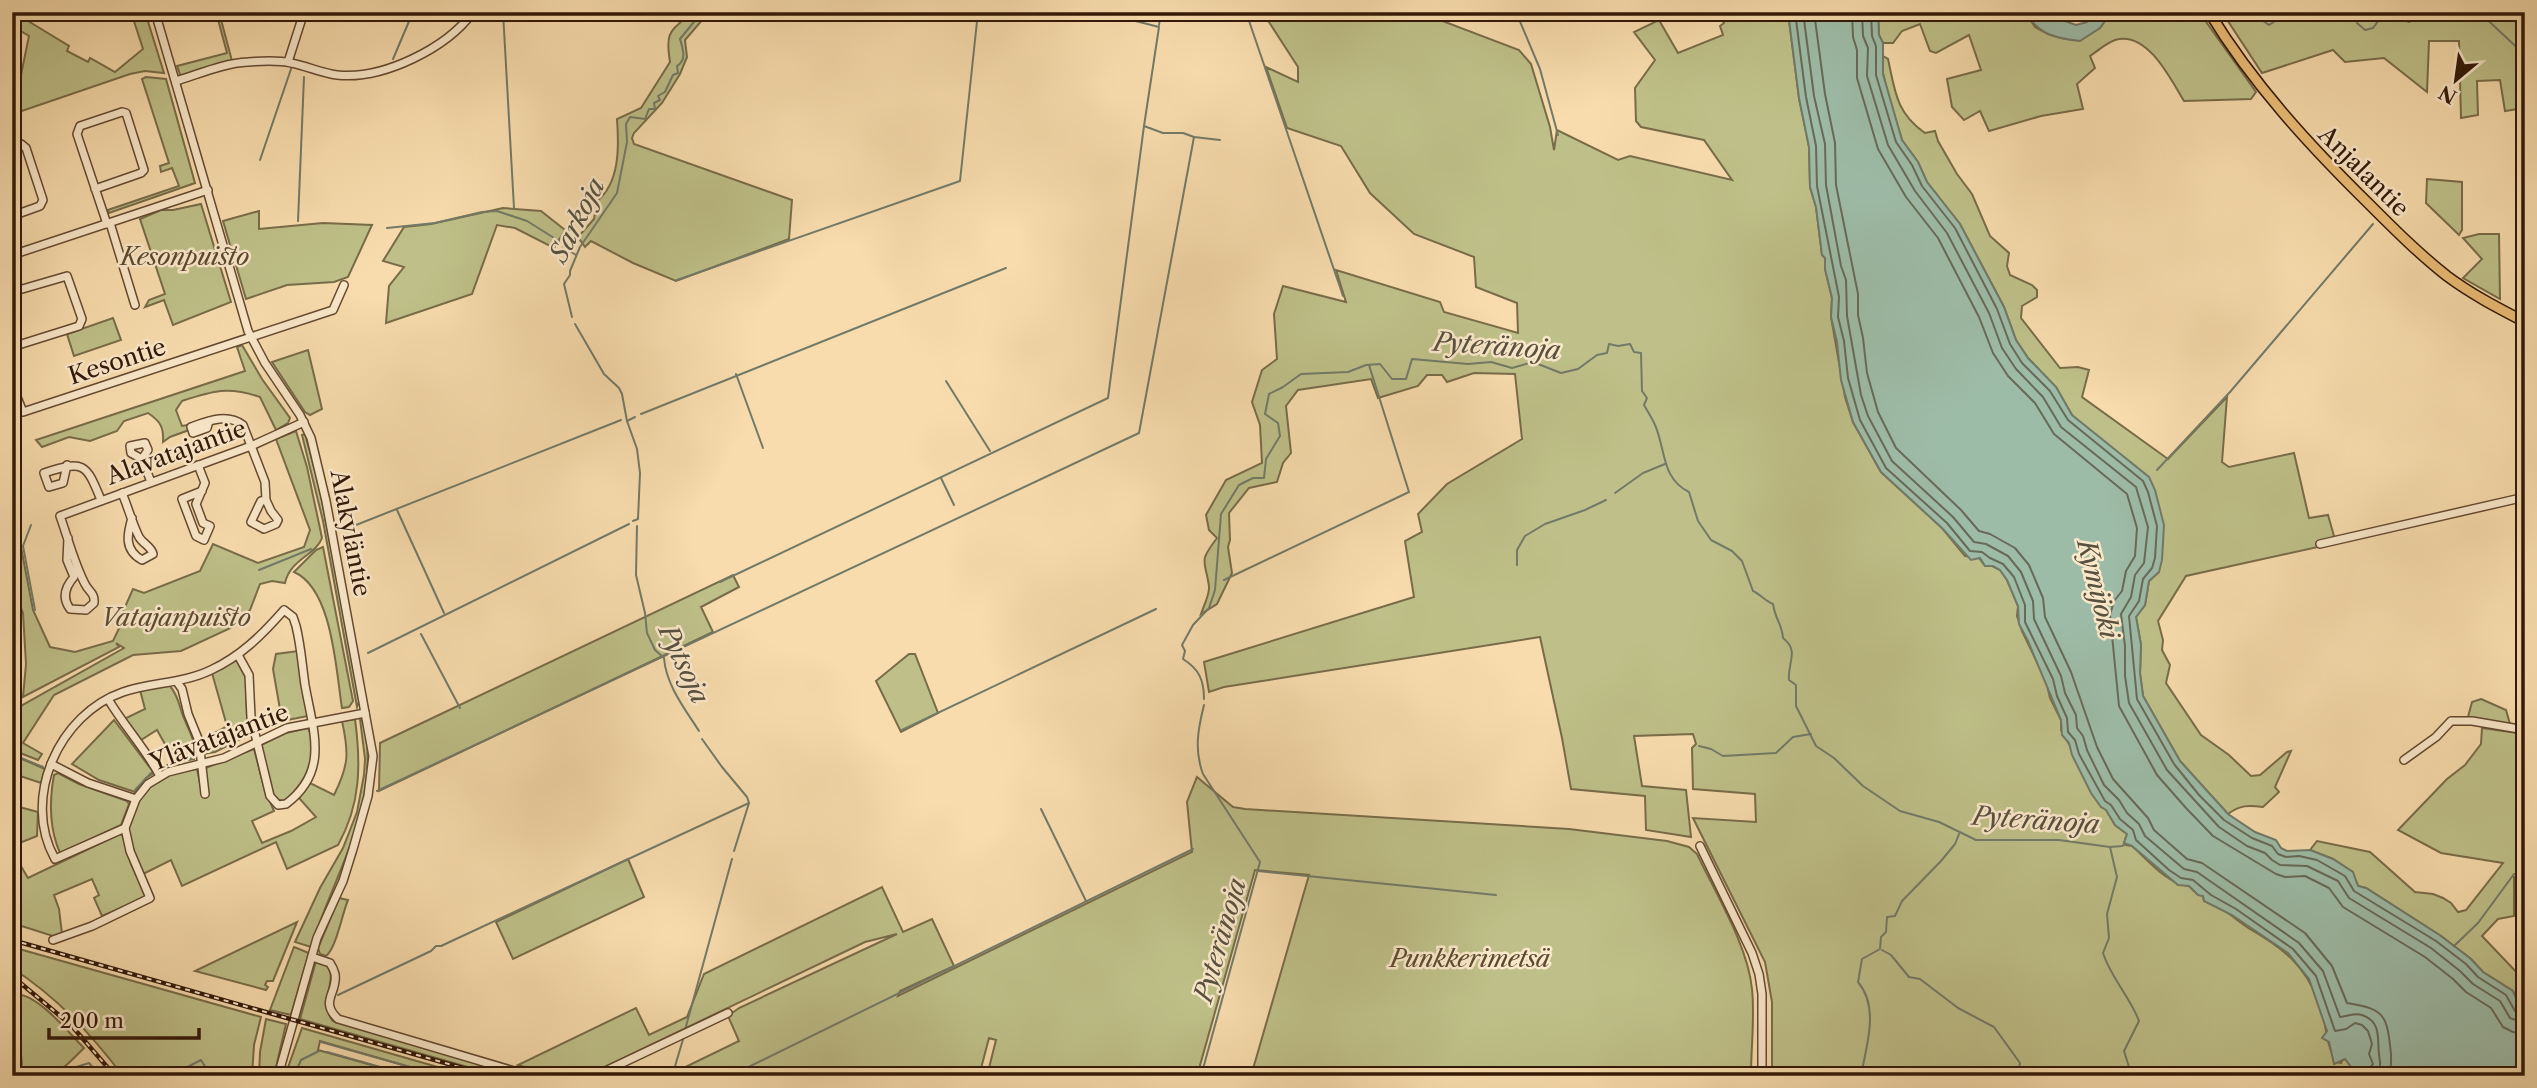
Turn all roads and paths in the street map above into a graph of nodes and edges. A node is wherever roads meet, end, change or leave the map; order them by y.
1 (155, 12) edge
2 (304, 12) edge
3 (474, 12) edge
4 (2209, 12) edge
5 (288, 62) junction
6 (176, 82) junction
7 (12, 148) edge
8 (95, 189) junction
9 (208, 190) junction
10 (12, 216) edge
11 (108, 223) junction
12 (12, 255) edge
13 (344, 285) dead end
14 (12, 292) edge
15 (135, 305) dead end
16 (2525, 322) edge
17 (251, 338) junction
18 (12, 347) edge
19 (12, 385) edge
20 (209, 421) dead end
21 (304, 422) junction
22 (251, 446) junction
23 (142, 459) dead end
24 (198, 465) junction
25 (68, 466) dead end
26 (150, 482) junction
27 (202, 491) junction
28 (122, 493) junction
29 (2525, 497) edge
30 (101, 500) junction
31 (266, 500) dead end
32 (132, 518) junction
33 (2320, 544) dead end
34 (78, 576) junction
35 (238, 655) junction
36 (177, 682) junction
37 (108, 699) junction
38 (365, 713) junction
39 (312, 722) junction
40 (2525, 730) edge
41 (256, 742) junction
42 (2404, 760) dead end
43 (51, 764) junction
44 (201, 764) junction
45 (160, 776) junction
46 (205, 794) dead end
47 (136, 799) junction
48 (124, 828) junction
49 (1700, 846) dead end
50 (53, 940) dead end
51 (312, 957) junction
52 (728, 1013) dead end
53 (278, 1076) edge
54 (531, 1076) edge
55 (595, 1076) edge
56 (1762, 1076) edge

1 - 6 street, Alakyläntie
2 - 5 street
3 - 5 street
4 - 16 main road, Anjalantie
5 - 6 street
6 - 9 street, Alakyläntie
7 - 10 street
8 - 8 street
8 - 11 street
9 - 11 street
9 - 17 street, Alakyläntie
11 - 12 street
11 - 15 street
13 - 17 street
14 - 18 street
17 - 19 street, Kesontie
17 - 21 street, Alakyläntie
20 - 22 street
21 - 22 street, Alavatajantie
21 - 38 street, Alakyläntie
22 - 24 street, Alavatajantie
22 - 31 street
23 - 26 street
24 - 26 street, Alavatajantie
24 - 27 street
25 - 30 street
26 - 28 street, Alavatajantie
27 - 27 street
28 - 30 street, Alavatajantie
28 - 32 street
29 - 33 street
30 - 34 street, Alavatajantie
32 - 32 street
34 - 34 street
35 - 36 street
35 - 39 street
35 - 41 street
36 - 37 street
36 - 44 street
37 - 43 street
37 - 45 street
38 - 39 street, Ylävatajantie
38 - 51 street, Alakyläntie
39 - 41 street, Ylävatajantie
39 - 41 street
40 - 42 street
41 - 44 street, Ylävatajantie
43 - 47 street
43 - 48 street
44 - 45 street, Ylävatajantie
44 - 46 street
45 - 47 street, Ylävatajantie
47 - 48 street, Ylävatajantie
48 - 50 street
49 - 56 street
51 - 53 street, Alakyläntie
51 - 54 street
52 - 55 street

